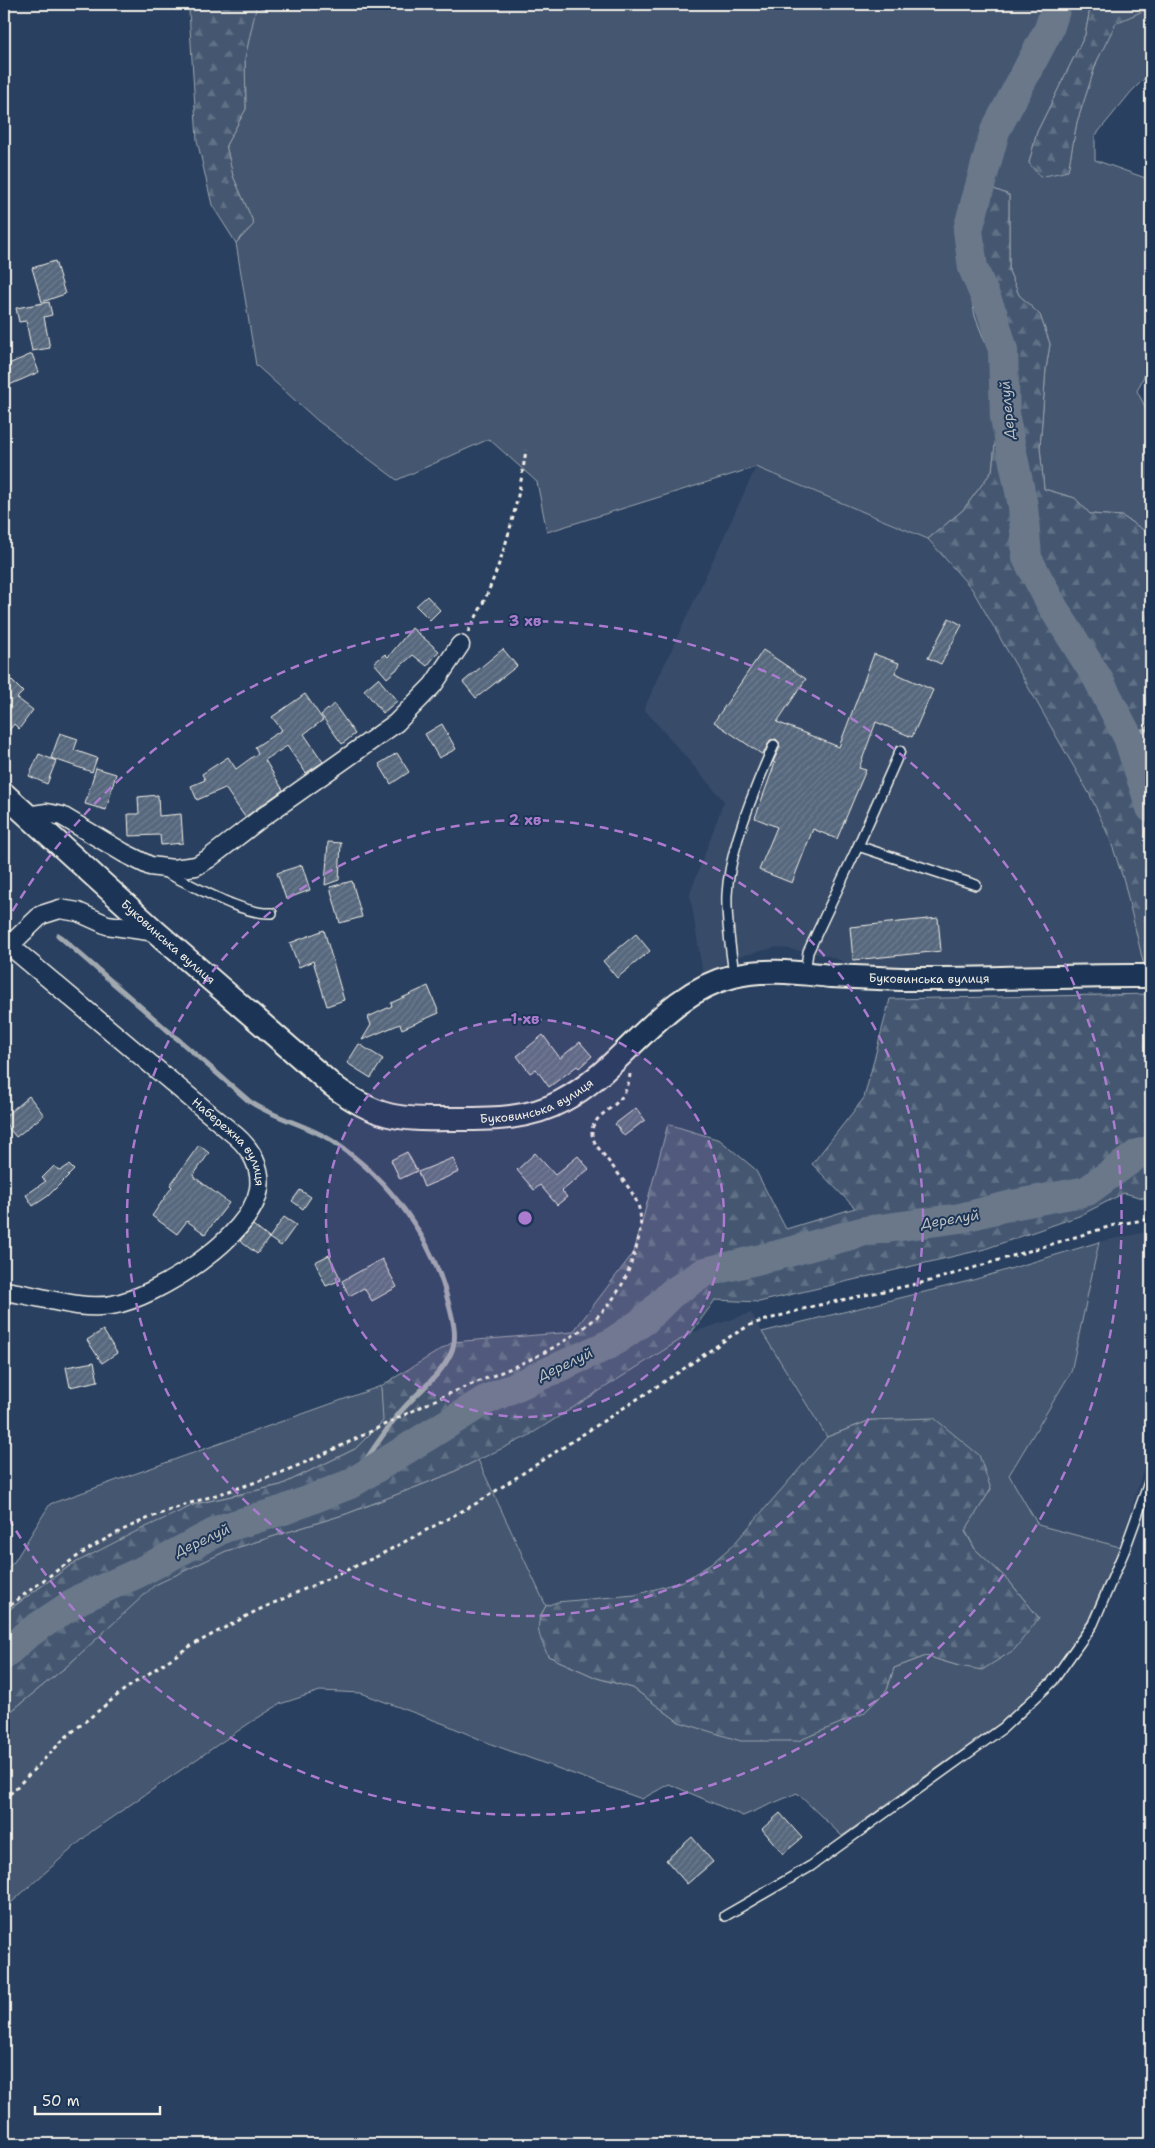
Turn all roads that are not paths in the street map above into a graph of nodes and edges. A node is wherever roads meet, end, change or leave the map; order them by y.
1 (460, 645) road end
2 (774, 745) dead end
3 (900, 751) dead end
4 (6, 797) edge
5 (26, 816) junction
6 (858, 846) junction
7 (150, 866) junction
8 (976, 885) dead end
9 (272, 912) dead end
10 (156, 932) junction
11 (7, 943) edge
12 (805, 974) junction
13 (734, 976) junction
14 (1150, 976) edge
15 (4, 1291) edge
16 (1151, 1477) edge
17 (725, 1916) dead end

1 - 7 street
2 - 13 lane
3 - 6 lane
4 - 5 street, Буковинська вулиця
5 - 7 street
5 - 10 street, Буковинська вулиця
6 - 8 lane
6 - 12 lane
7 - 9 lane
10 - 11 street
10 - 13 street, Буковинська вулиця
11 - 15 street, Набережна вулиця
12 - 13 street, Буковинська вулиця
12 - 14 street, Буковинська вулиця
16 - 17 lane

